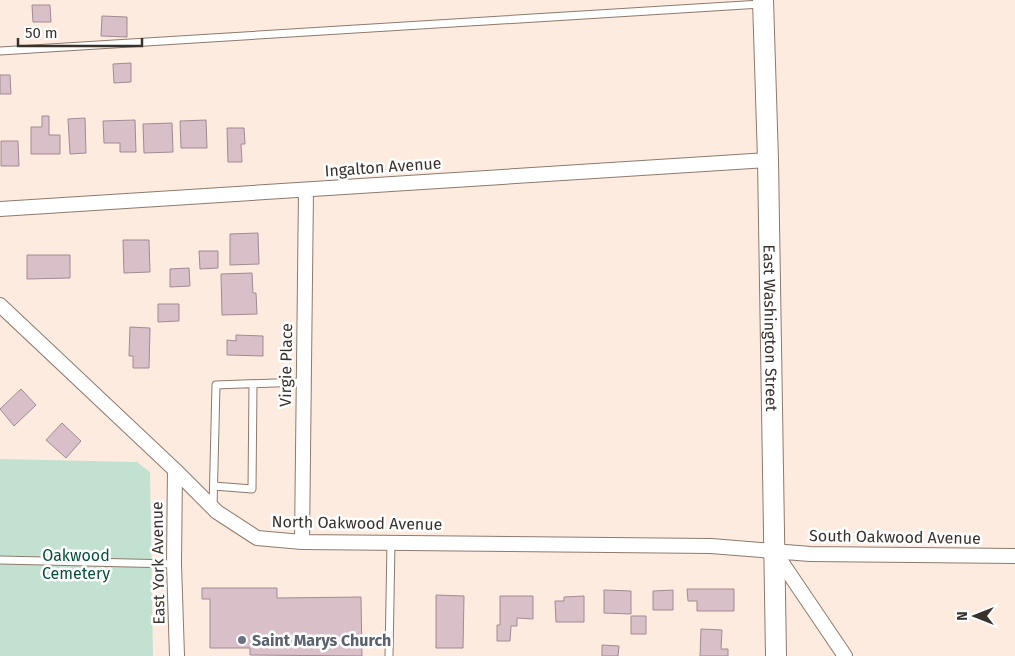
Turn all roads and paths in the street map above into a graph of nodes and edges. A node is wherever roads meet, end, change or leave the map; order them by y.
1 (763, 2) edge
2 (0, 51) edge
3 (768, 160) junction
4 (306, 190) junction
5 (0, 210) edge
6 (0, 305) edge
7 (304, 382) junction
8 (253, 384) junction
9 (175, 470) junction
10 (214, 486) junction
11 (213, 508) junction
12 (302, 542) junction
13 (391, 542) junction
14 (774, 550) junction
15 (1015, 556) edge
16 (0, 560) edge
17 (174, 564) junction
18 (177, 656) edge
19 (389, 656) edge
20 (776, 656) edge
21 (846, 656) edge

1 - 2 lane
1 - 3 main road, East Washington Street
3 - 4 street, Ingalton Avenue
3 - 14 main road, East Washington Street
4 - 5 street, Ingalton Avenue
4 - 7 street, Virgie Place
6 - 9 street, North Oakwood Avenue
7 - 8 lane
7 - 12 street, Virgie Place
8 - 10 lane
8 - 10 lane
9 - 11 street, North Oakwood Avenue
9 - 17 street, East York Avenue
10 - 11 lane
11 - 12 street, North Oakwood Avenue
12 - 13 street, North Oakwood Avenue
13 - 14 street, North Oakwood Avenue
13 - 19 lane
14 - 15 street, South Oakwood Avenue
14 - 20 main road, East Washington Street
14 - 21 street
16 - 17 lane
17 - 18 street, East York Avenue

